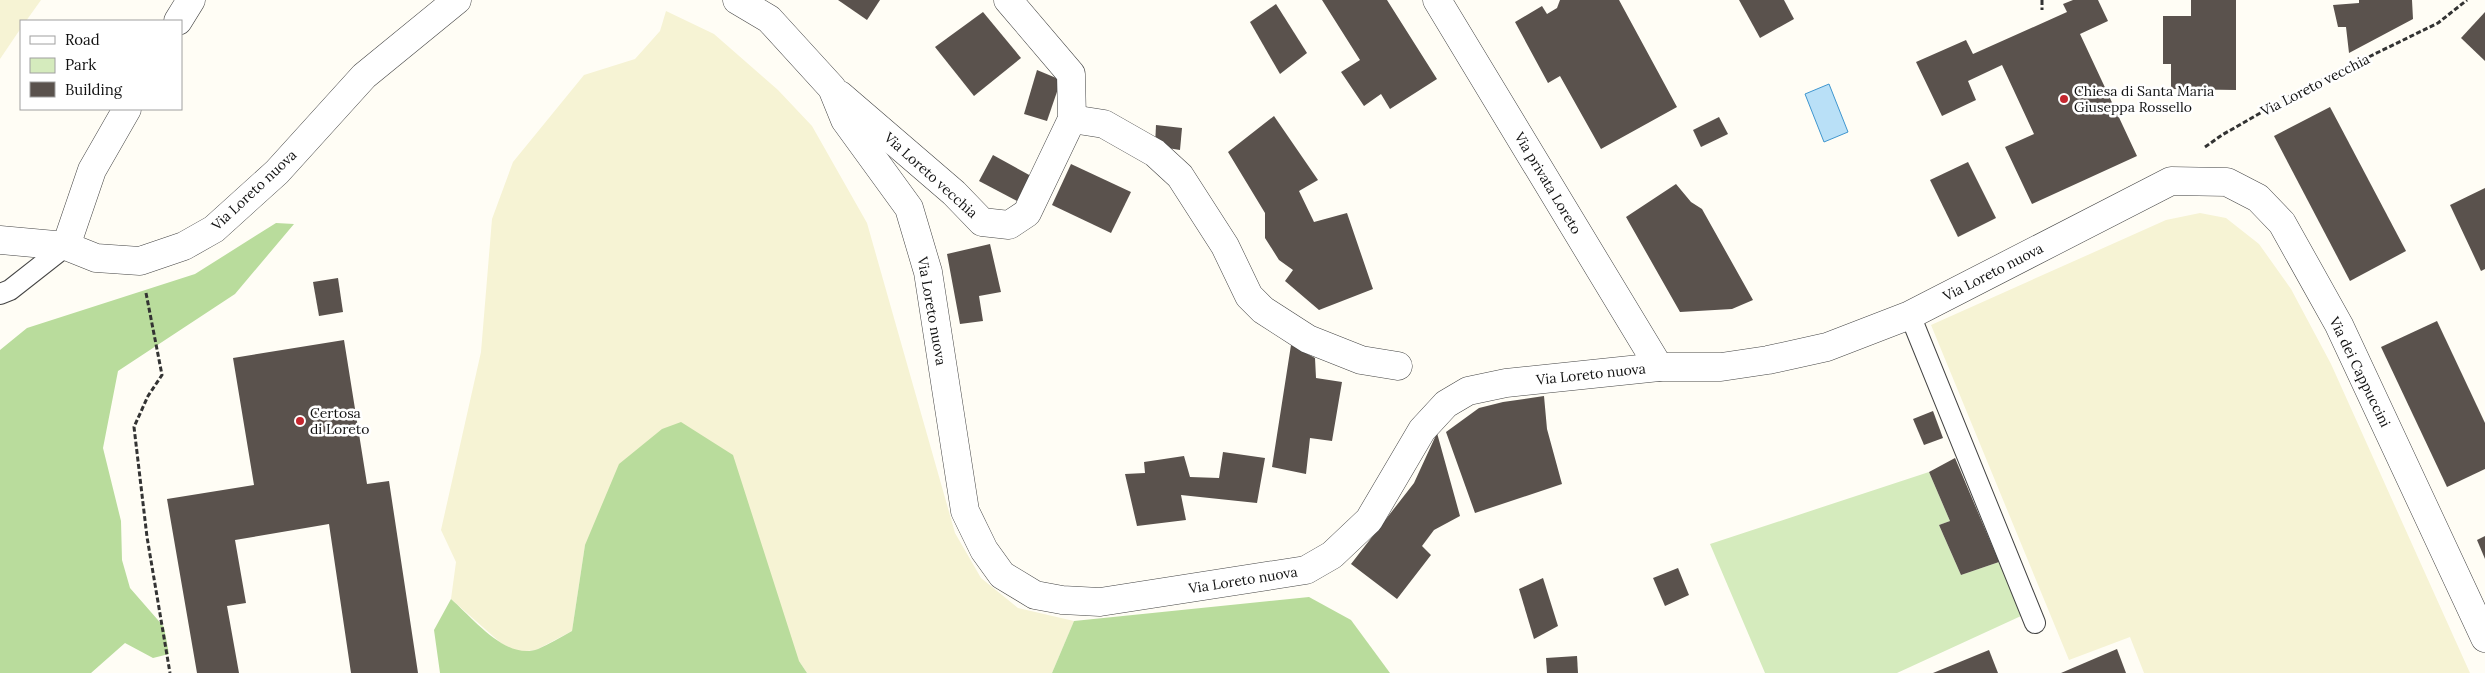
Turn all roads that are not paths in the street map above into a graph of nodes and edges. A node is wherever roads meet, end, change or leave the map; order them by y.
1 (192, 0) edge
2 (457, 0) edge
3 (737, 0) edge
4 (1008, 0) edge
5 (1437, 0) edge
6 (179, 20) edge
7 (832, 88) junction
8 (127, 110) edge
9 (1072, 119) junction
10 (2171, 180) joint
11 (0, 240) edge
12 (66, 246) junction
13 (0, 294) edge
14 (1910, 315) junction
15 (1398, 366) dead end
16 (1659, 367) junction
17 (2035, 623) dead end
18 (2485, 638) edge

1 - 6 street
2 - 12 street, Via Loreto nuova
3 - 7 street, Via Loreto nuova
4 - 9 street, Via Loreto vecchia
5 - 16 street, Via privata Loreto
7 - 9 street, Via Loreto vecchia
7 - 16 street, Via Loreto nuova
8 - 12 street
9 - 15 street
10 - 14 street, Via Loreto nuova
10 - 18 street, Via dei Cappuccini
11 - 12 street, Via Loreto nuova
12 - 13 lane
14 - 16 street, Via Loreto nuova
14 - 17 lane

